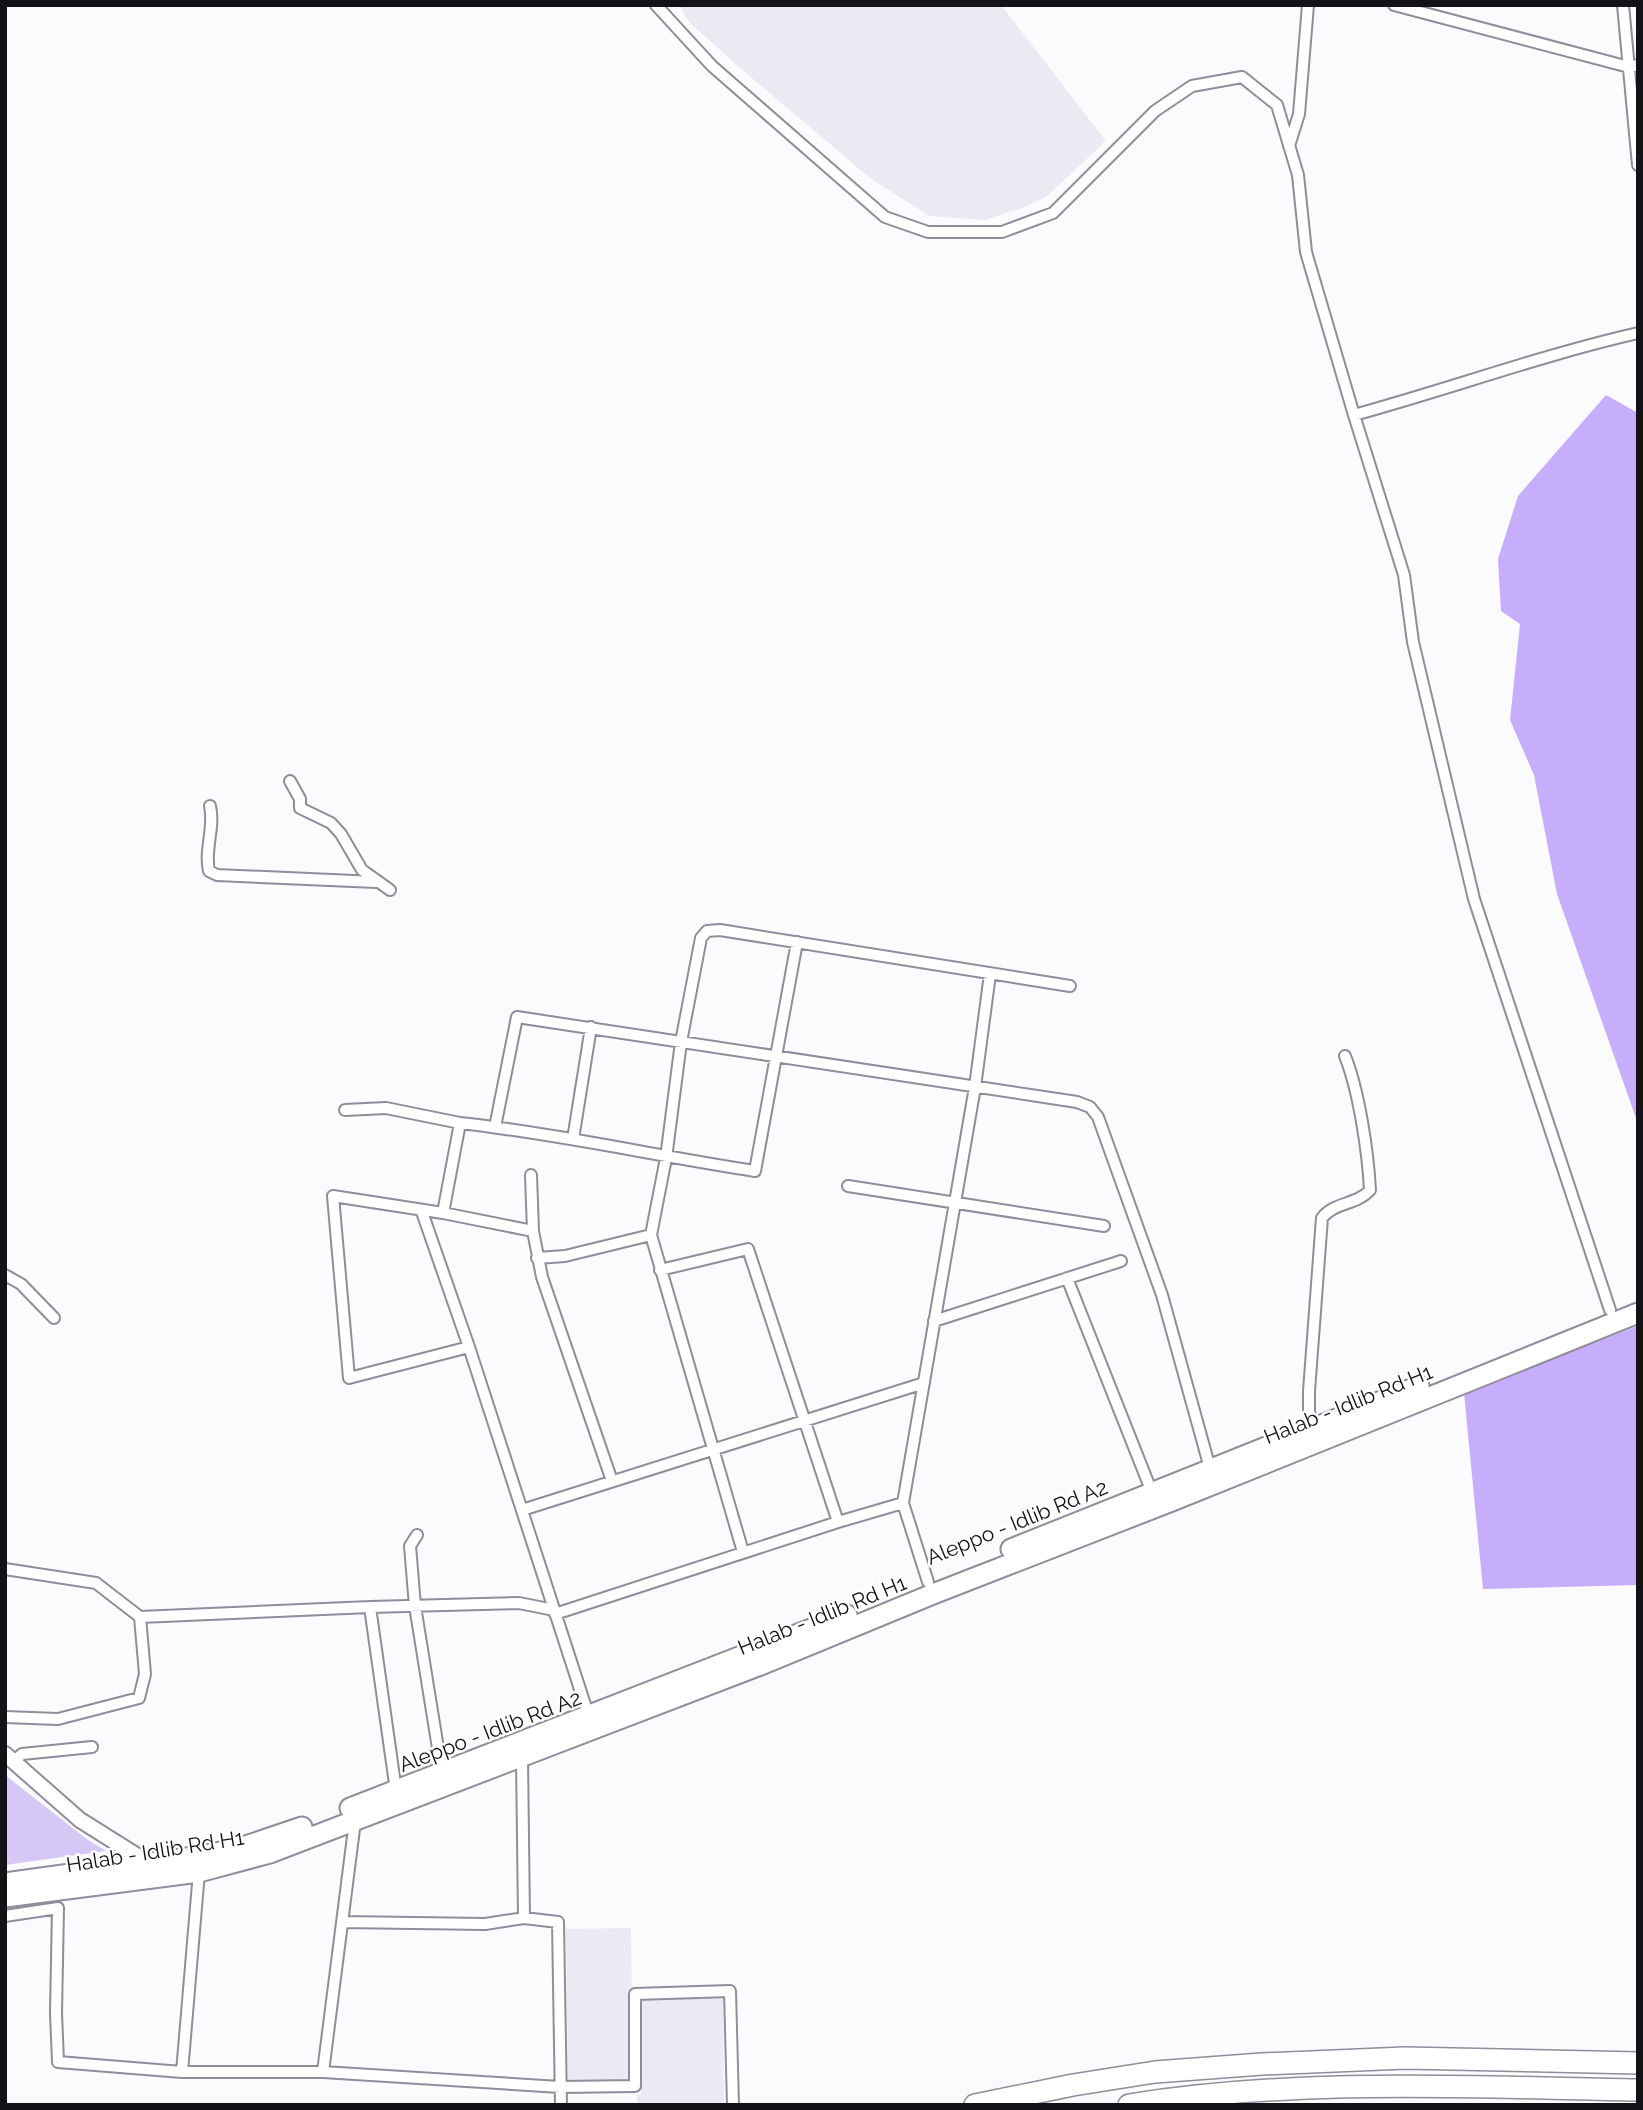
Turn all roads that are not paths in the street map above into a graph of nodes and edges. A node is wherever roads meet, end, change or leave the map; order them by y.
1 (656, 5) edge
2 (1308, 5) edge
3 (1394, 5) edge
4 (1623, 5) edge
5 (1633, 66) edge
6 (1289, 146) junction
7 (1638, 165) edge
8 (1638, 332) edge
9 (1354, 415) junction
10 (290, 781) dead end
11 (210, 806) dead end
12 (376, 882) junction
13 (390, 890) dead end
14 (797, 942) junction
15 (990, 974) junction
16 (1070, 986) dead end
17 (591, 1027) junction
18 (681, 1042) junction
19 (1345, 1056) dead end
20 (776, 1057) junction
21 (975, 1087) junction
22 (345, 1110) dead end
23 (460, 1123) junction
24 (495, 1127) junction
25 (573, 1139) junction
26 (666, 1158) junction
27 (531, 1175) dead end
28 (848, 1186) dead end
29 (955, 1203) junction
30 (422, 1212) junction
31 (443, 1213) junction
32 (1104, 1226) dead end
33 (533, 1231) junction
34 (651, 1235) junction
35 (537, 1258) junction
36 (1121, 1261) dead end
37 (660, 1270) junction
38 (5, 1275) edge
39 (1067, 1278) junction
40 (1638, 1299) edge
41 (1638, 1312) edge
42 (1612, 1316) junction
43 (54, 1318) dead end
44 (934, 1321) junction
45 (469, 1346) junction
46 (924, 1383) junction
47 (804, 1421) junction
48 (1315, 1435) junction
49 (713, 1449) junction
50 (1208, 1461) dead end
51 (612, 1481) junction
52 (1149, 1485) dead end
53 (903, 1503) junction
54 (522, 1510) junction
55 (838, 1521) junction
56 (417, 1535) dead end
57 (743, 1552) junction
58 (5, 1569) edge
59 (931, 1588) junction
60 (415, 1605) junction
61 (370, 1607) junction
62 (555, 1612) junction
63 (140, 1617) junction
64 (5, 1717) edge
65 (589, 1717) junction
66 (92, 1747) dead end
67 (9, 1757) edge
68 (522, 1758) junction
69 (442, 1773) junction
70 (396, 1791) junction
71 (355, 1821) junction
72 (147, 1862) junction
73 (199, 1871) junction
74 (5, 1883) edge
75 (5, 1897) edge
76 (5, 1916) edge
77 (524, 1918) junction
78 (343, 1922) junction
79 (1638, 2063) edge
80 (182, 2072) junction
81 (323, 2072) junction
82 (560, 2087) junction
83 (1638, 2090) edge
84 (561, 2105) edge
85 (733, 2105) edge
86 (975, 2105) edge
87 (1129, 2105) edge

1 - 6 street
2 - 6 street
3 - 5 street
4 - 5 street
5 - 7 street
6 - 9 street
8 - 9 street
9 - 42 street
10 - 12 street
11 - 12 street
12 - 13 street
14 - 15 street
14 - 18 street
14 - 20 street
15 - 16 street
15 - 21 street
17 - 18 street
17 - 24 street
17 - 25 street
18 - 20 street
18 - 26 street
19 - 48 street
20 - 21 street
20 - 26 street
21 - 29 street
21 - 50 street
22 - 23 street
23 - 24 street
23 - 31 street
24 - 25 street
25 - 26 street
26 - 34 street
27 - 33 street
28 - 29 street
29 - 32 street
29 - 44 street
30 - 31 street
30 - 45 street
30 - 45 street
31 - 33 street
33 - 35 street
34 - 35 street
34 - 37 street
35 - 51 street
36 - 39 street
37 - 47 street
37 - 49 street
38 - 43 street
39 - 44 street
39 - 52 street
40 - 42 highway, Aleppo - Idlib Rd A2
41 - 42 highway
42 - 48 highway, Aleppo - Idlib Rd A2
44 - 46 street
45 - 54 street
46 - 47 street
46 - 53 street
47 - 49 street
47 - 55 street
48 - 59 highway, Aleppo - Idlib Rd A2
49 - 51 street
49 - 57 street
51 - 54 street
53 - 55 street
53 - 59 street
54 - 62 street
55 - 57 street
56 - 60 street
57 - 62 street
58 - 63 street
59 - 65 highway, Aleppo - Idlib Rd A2
59 - 68 highway, Halab - Idlib Rd H1
60 - 61 street
60 - 62 street
60 - 69 street
61 - 63 street
61 - 70 street
62 - 65 street
63 - 64 street
65 - 69 highway, Aleppo - Idlib Rd A2
66 - 67 street
67 - 72 street
68 - 71 highway, Halab - Idlib Rd H1
68 - 77 street
69 - 70 highway, Aleppo - Idlib Rd A2
70 - 72 highway, Aleppo - Idlib Rd A2
71 - 73 highway, Halab - Idlib Rd H1
71 - 78 street
72 - 74 highway, Aleppo - Idlib Rd A2
73 - 75 highway, Halab - Idlib Rd H1
73 - 80 street
76 - 80 street
77 - 78 street
77 - 82 street
78 - 81 street
79 - 86 highway
80 - 81 street
81 - 82 street
82 - 84 street
82 - 85 street
83 - 87 highway

